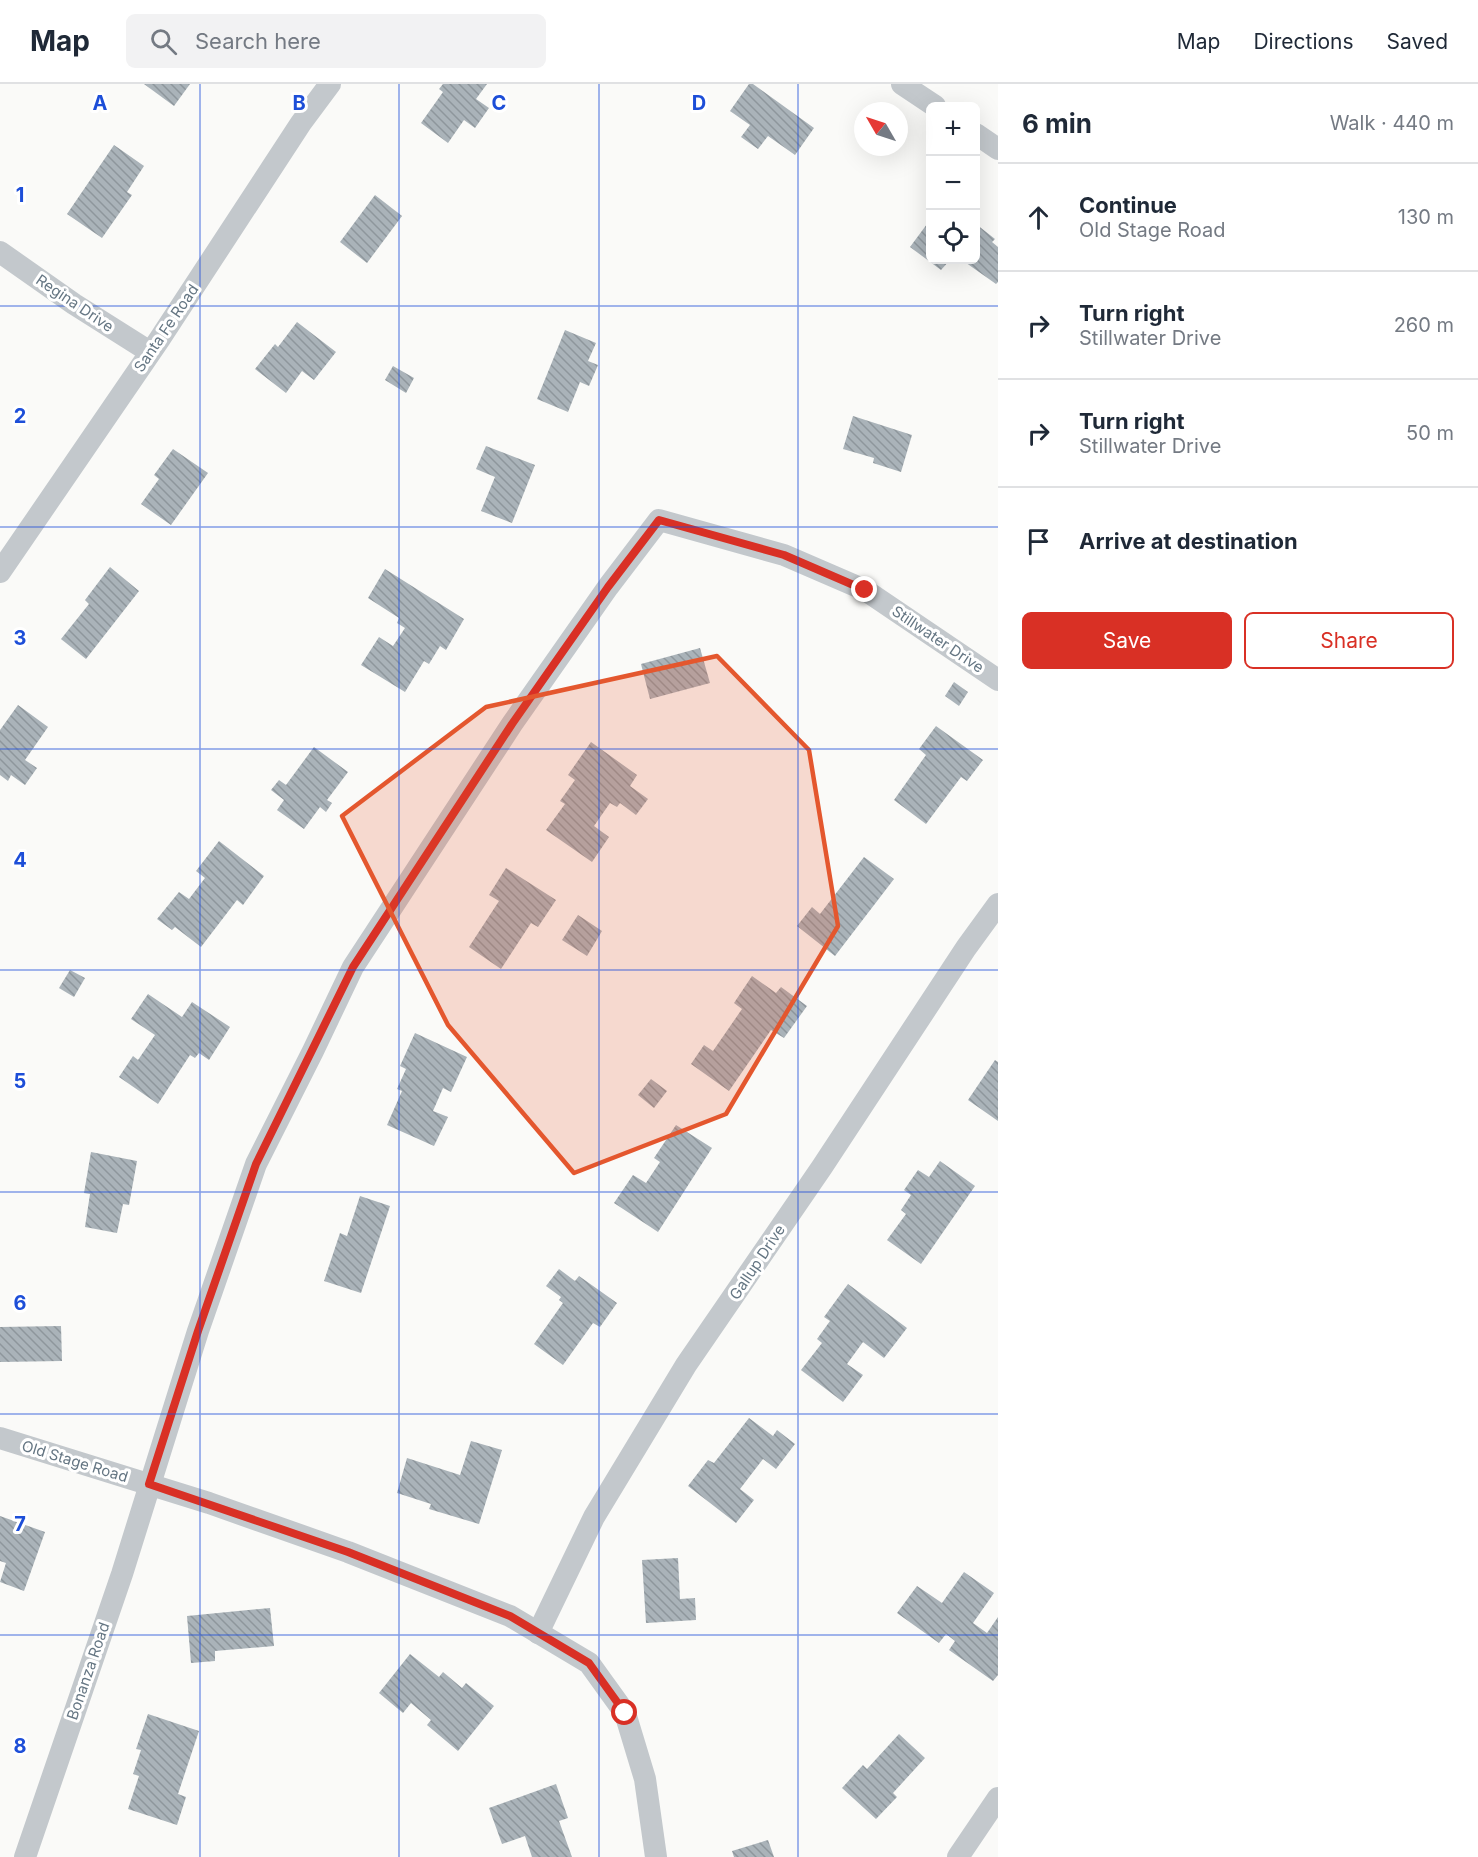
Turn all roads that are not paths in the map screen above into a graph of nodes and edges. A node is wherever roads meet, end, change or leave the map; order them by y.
1 (330, 84) edge
2 (902, 84) edge
3 (929, 102) edge
4 (980, 137) edge
5 (998, 149) edge
6 (0, 252) edge
7 (150, 352) junction
8 (0, 572) edge
9 (998, 680) edge
10 (998, 904) edge
11 (0, 1438) edge
12 (149, 1484) junction
13 (538, 1633) junction
14 (998, 1798) edge
15 (25, 1857) edge
16 (656, 1857) edge
17 (958, 1857) edge

1 - 7 street, Santa Fe Road
2 - 3 street
4 - 5 street
6 - 7 street, Regina Drive
7 - 8 street, Santa Fe Road
9 - 12 street, Stillwater Drive
10 - 13 street, Gallup Drive
11 - 12 street, Old Stage Road
12 - 13 street, Old Stage Road
12 - 15 street, Bonanza Road
13 - 16 street, Old Stage Road
14 - 17 street

